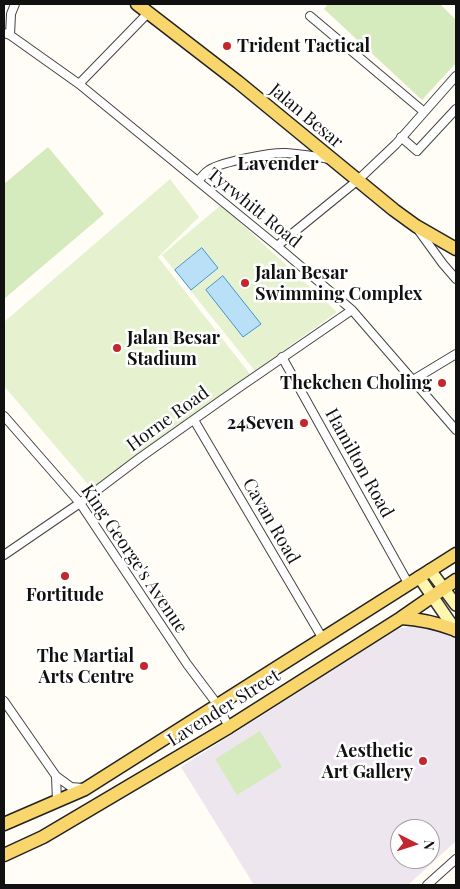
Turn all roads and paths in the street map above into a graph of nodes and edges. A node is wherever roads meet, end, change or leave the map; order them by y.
1 (15, 4) edge
2 (137, 4) edge
3 (148, 13) junction
4 (310, 16) dead end
5 (7, 34) edge
6 (456, 76) edge
7 (79, 84) junction
8 (456, 109) edge
9 (423, 112) junction
10 (401, 138) junction
11 (330, 159) junction
12 (358, 180) junction
13 (198, 181) junction
14 (416, 226) junction
15 (278, 246) junction
16 (456, 249) edge
17 (456, 279) edge
18 (352, 310) junction
19 (456, 354) edge
20 (282, 358) junction
21 (413, 380) junction
22 (4, 416) edge
23 (194, 420) junction
24 (456, 430) edge
25 (80, 503) junction
26 (456, 554) edge
27 (4, 555) edge
28 (430, 570) junction
29 (413, 580) junction
30 (456, 580) edge
31 (443, 589) junction
32 (432, 596) junction
33 (456, 606) edge
34 (401, 618) junction
35 (456, 630) edge
36 (323, 639) junction
37 (4, 701) edge
38 (217, 704) junction
39 (229, 728) junction
40 (56, 776) junction
41 (85, 788) junction
42 (57, 800) junction
43 (4, 824) edge
44 (4, 855) edge
45 (456, 859) edge
46 (427, 885) edge

1 - 5 street, Tyrwhitt Road
2 - 3 main road, Jalan Besar
3 - 7 street
3 - 11 main road, Jalan Besar
4 - 9 street
5 - 7 street, Tyrwhitt Road
6 - 9 street
7 - 13 street, Tyrwhitt Road
8 - 10 street
9 - 10 street
10 - 12 street
11 - 12 main road, Jalan Besar
11 - 13 street
12 - 14 main road, Jalan Besar
12 - 15 street
13 - 15 street, Tyrwhitt Road
14 - 16 main road, Jalan Besar
14 - 17 street
15 - 18 street, Tyrwhitt Road
18 - 20 street, Horne Road
18 - 21 street, Tyrwhitt Road
19 - 21 street
20 - 23 street, Horne Road
20 - 29 street, Hamilton Road
21 - 24 street, Tyrwhitt Road
22 - 25 street, King George's Avenue
23 - 25 street, Horne Road
23 - 36 street, Cavan Road
25 - 27 street, Horne Road
25 - 38 street, King George's Avenue
26 - 28 main road, Lavender Street
28 - 29 main road, Lavender Street
28 - 31 main road
29 - 32 main road
29 - 36 main road, Lavender Street
30 - 31 main road, Lavender Street
31 - 32 main road, Lavender Street
31 - 33 main road
32 - 34 main road, Lavender Street
32 - 35 main road
34 - 35 main road
34 - 39 main road, Lavender Street
36 - 38 main road, Lavender Street
37 - 40 street
38 - 39 street, King George's Avenue
38 - 41 main road, Lavender Street
39 - 44 main road, Lavender Street
40 - 41 street
40 - 42 street
41 - 42 main road, Lavender Street
42 - 43 main road, Lavender Street
45 - 46 street

